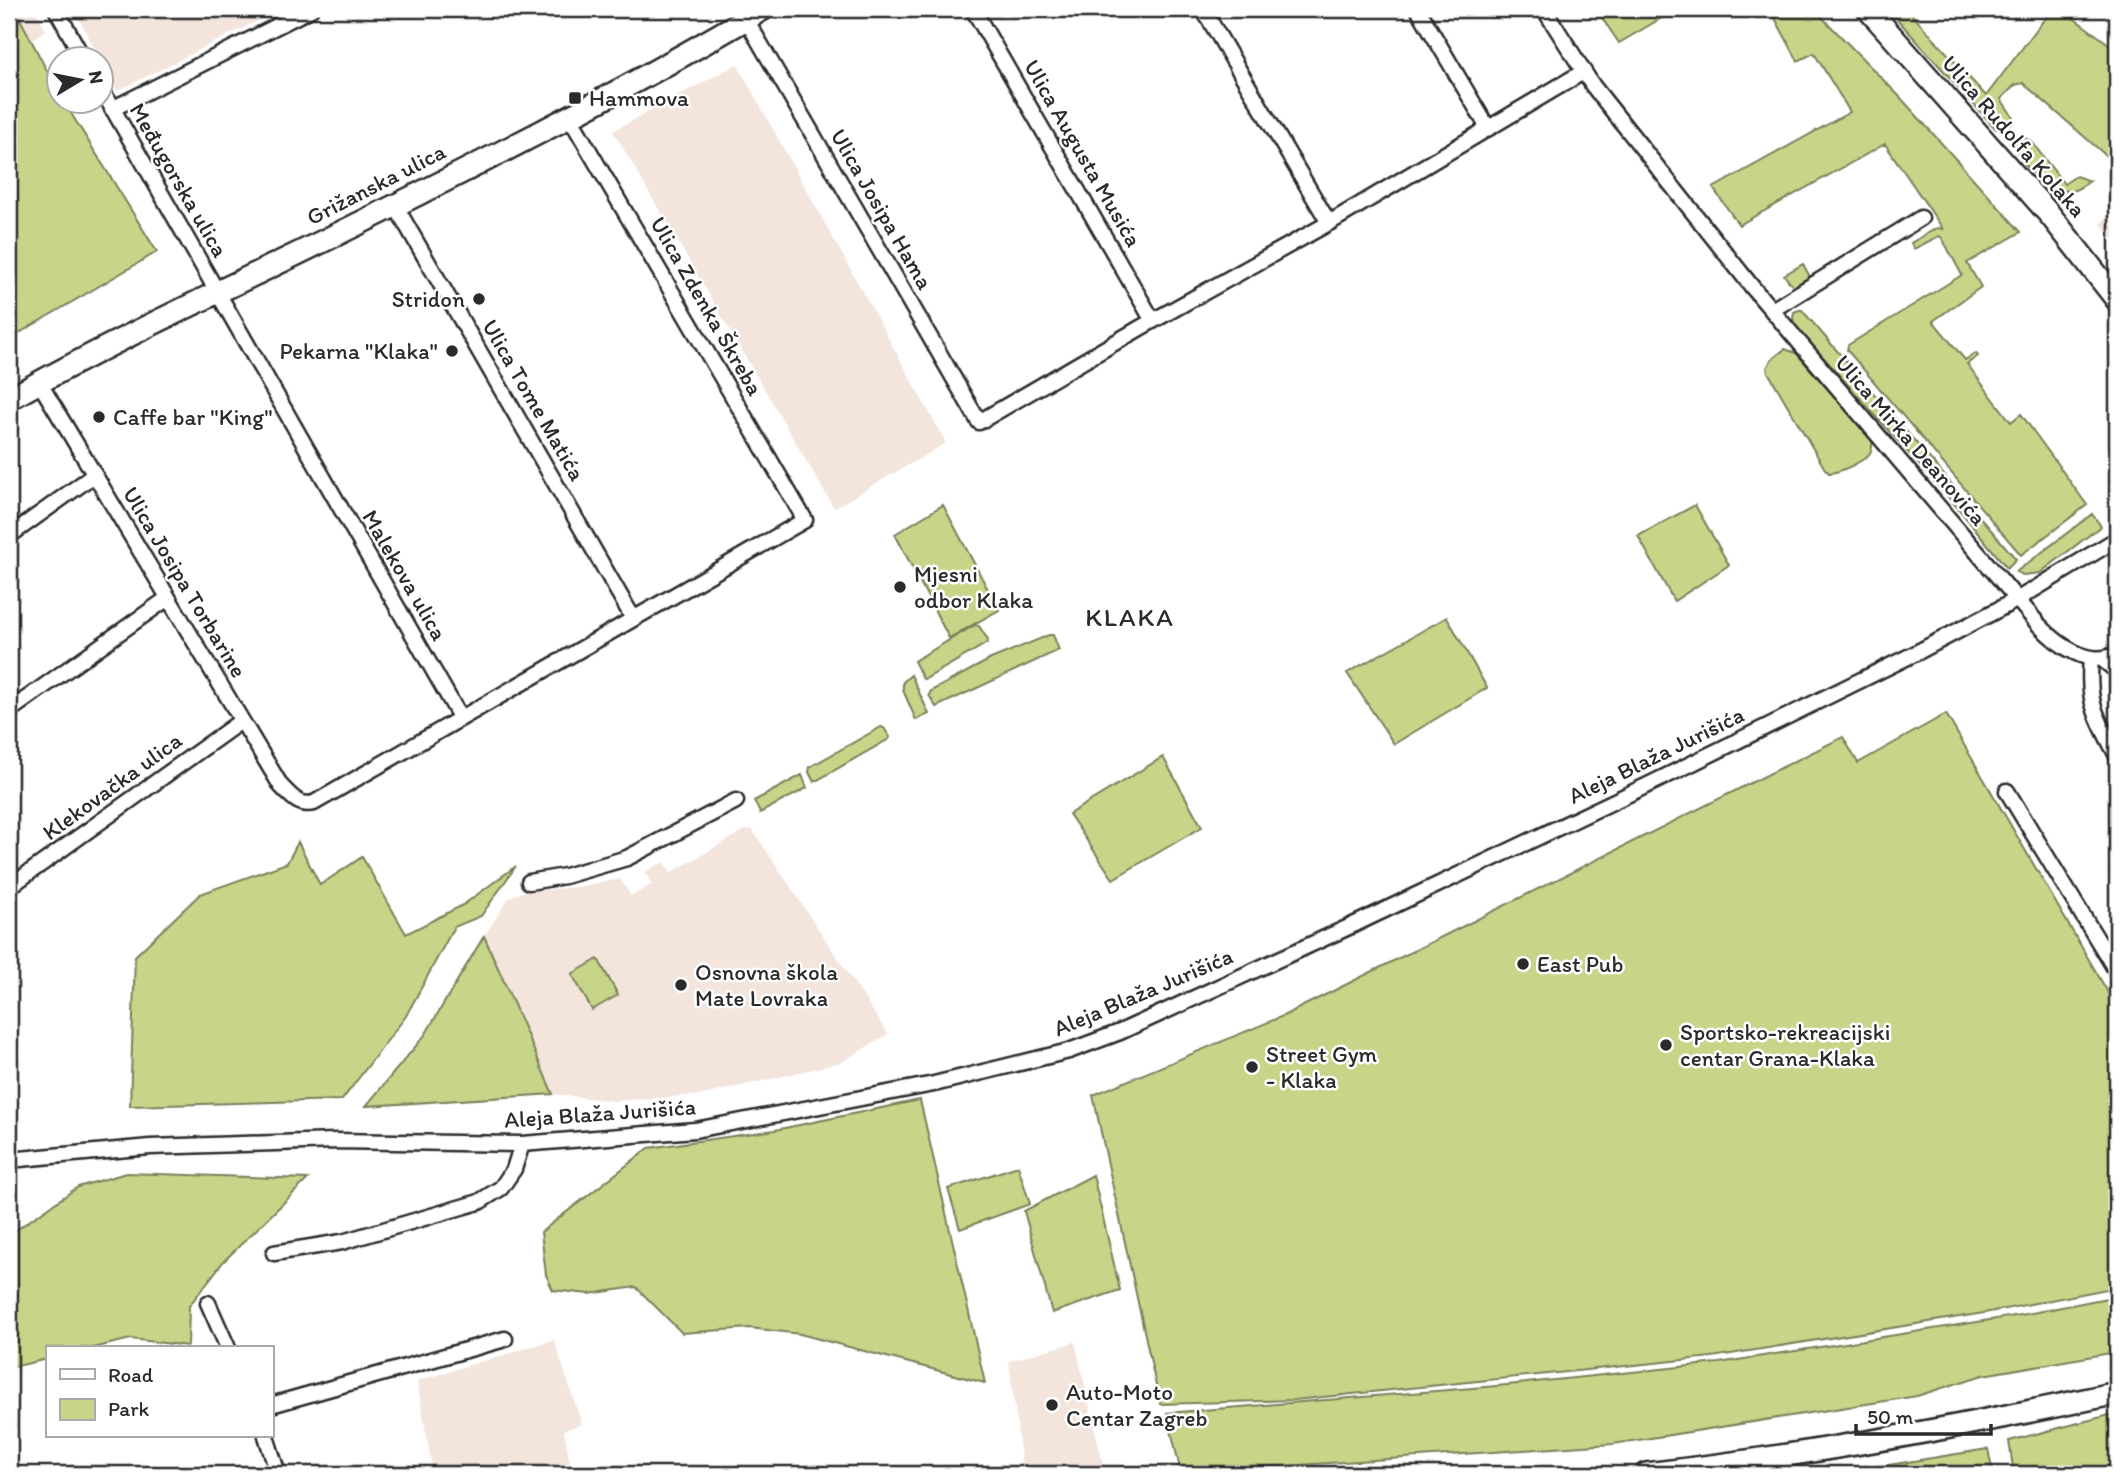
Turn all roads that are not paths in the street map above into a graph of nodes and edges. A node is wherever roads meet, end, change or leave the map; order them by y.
1 (56, 9) edge
2 (311, 9) edge
3 (973, 9) edge
4 (1203, 9) edge
5 (1418, 9) edge
6 (1544, 9) edge
7 (1868, 9) edge
8 (755, 14) edge
9 (76, 46) edge
10 (1583, 72) junction
11 (116, 107) edge
12 (116, 114) edge
13 (569, 116) junction
14 (1488, 128) junction
15 (395, 205) junction
16 (1921, 218) dead end
17 (1329, 223) junction
18 (218, 292) junction
19 (2117, 300) edge
20 (1772, 310) junction
21 (1153, 321) junction
22 (39, 382) junction
23 (9, 399) edge
24 (94, 475) junction
25 (9, 536) edge
26 (2117, 539) edge
27 (168, 598) junction
28 (2018, 599) junction
29 (633, 618) junction
30 (2117, 653) edge
31 (2097, 659) junction
32 (2117, 671) edge
33 (9, 711) edge
34 (460, 717) junction
35 (241, 721) junction
36 (2117, 755) edge
37 (2007, 791) dead end
38 (736, 801) dead end
39 (529, 882) dead end
40 (9, 887) edge
41 (2117, 972) edge
42 (522, 1144) junction
43 (9, 1160) edge
44 (274, 1253) dead end
45 (208, 1303) dead end
46 (505, 1339) dead end
47 (227, 1346) edge
48 (2117, 1393) edge
49 (273, 1404) edge
50 (267, 1438) edge
51 (278, 1474) edge
52 (1646, 1474) edge

1 - 9 street
2 - 11 street
3 - 21 street, Ulica Augusta Musića
4 - 17 street
5 - 14 street
6 - 10 street, Ulica Mirka Deanovića
7 - 19 main road, Ulica Rudolfa Kolaka
8 - 13 main road, Grižanska ulica
8 - 21 street, Ulica Josipa Hama
10 - 14 street
10 - 20 street, Ulica Mirka Deanovića
12 - 18 street, Međugorska ulica
13 - 15 main road, Grižanska ulica
13 - 29 street, Ulica Zdenka Škreba
14 - 17 street
15 - 18 main road, Grižanska ulica
15 - 29 street, Ulica Tome Matića
16 - 20 street
17 - 21 street
18 - 22 main road, Grižanska ulica
18 - 34 street, Malekova ulica
20 - 28 street, Ulica Mirka Deanovića
22 - 23 main road, Grižanska ulica
22 - 24 street, Ulica Josipa Torbarine
24 - 25 street
24 - 27 street, Ulica Josipa Torbarine
26 - 28 street, Aleja Blaža Jurišića
27 - 33 street
27 - 35 street, Ulica Josipa Torbarine
28 - 31 street, Ulica Mirka Deanovića
28 - 42 street, Aleja Blaža Jurišića
29 - 34 street
30 - 31 street
31 - 32 street, Ulica Mirka Deanovića
31 - 36 street
34 - 35 street, Ulica Josipa Torbarine
35 - 40 street, Klekovačka ulica
37 - 41 street
38 - 39 street
42 - 43 street, Aleja Blaža Jurišića
42 - 44 street
45 - 47 street
46 - 49 street
48 - 52 main road
50 - 51 street

